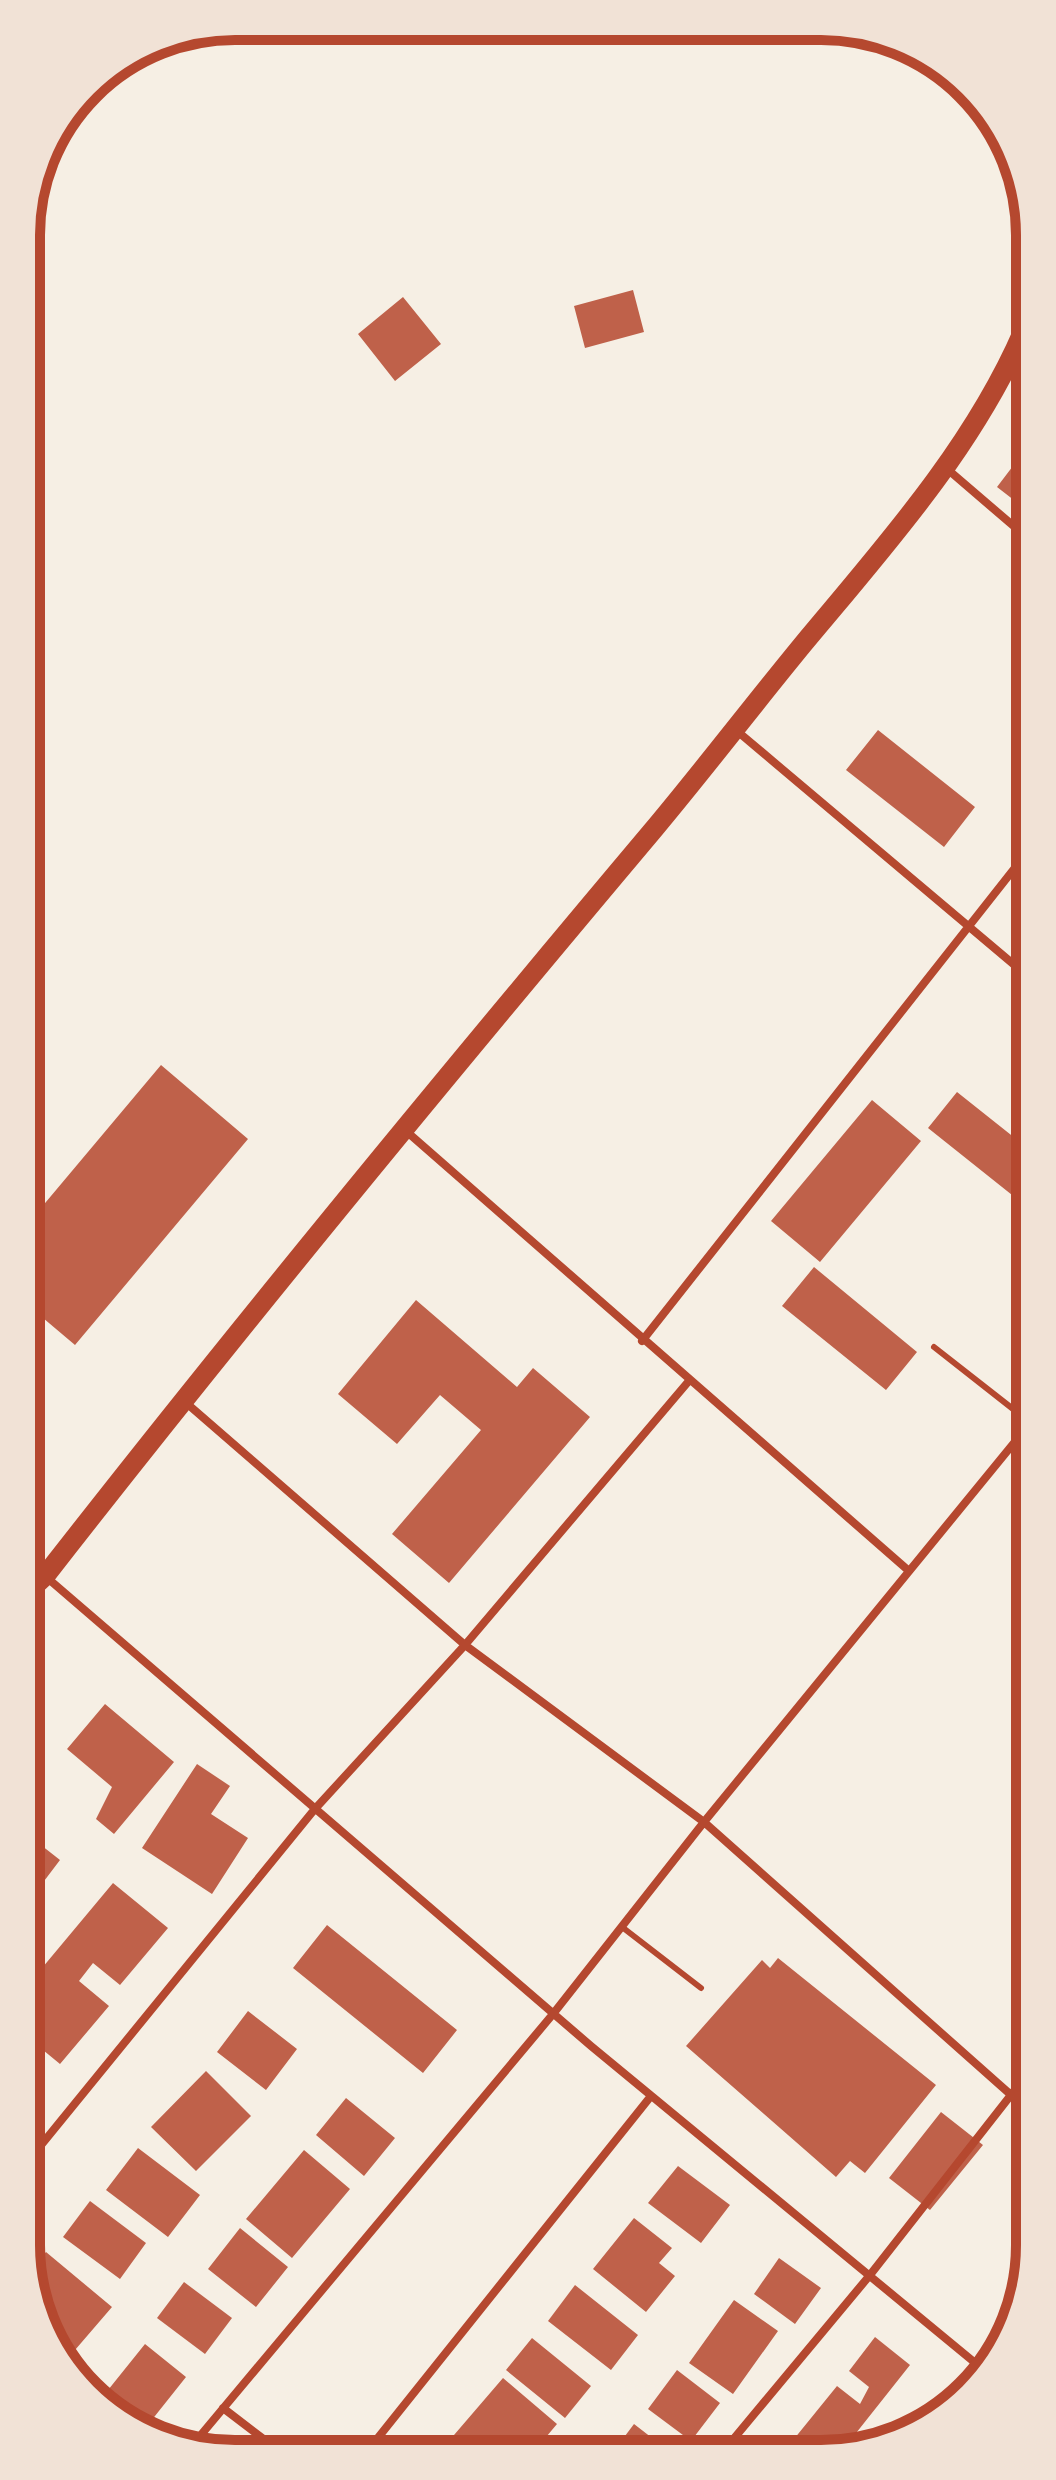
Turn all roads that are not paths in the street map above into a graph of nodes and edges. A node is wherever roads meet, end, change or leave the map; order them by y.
1 (1016, 348) edge
2 (944, 466) junction
3 (1016, 528) edge
4 (736, 731) junction
5 (1016, 867) edge
6 (969, 930) junction
7 (1016, 967) edge
8 (402, 1128) junction
9 (642, 1341) junction
10 (934, 1347) dead end
11 (688, 1382) junction
12 (183, 1401) junction
13 (1016, 1411) edge
14 (1016, 1440) edge
15 (909, 1571) junction
16 (40, 1580) edge
17 (40, 1585) edge
18 (465, 1645) junction
19 (314, 1810) junction
20 (704, 1822) junction
21 (622, 1927) junction
22 (701, 1988) dead end
23 (553, 2014) junction
24 (1016, 2087) edge
25 (1011, 2093) junction
26 (651, 2096) junction
27 (1016, 2098) edge
28 (40, 2146) edge
29 (870, 2275) junction
30 (976, 2363) edge
31 (223, 2408) junction
32 (200, 2436) edge
33 (265, 2440) edge
34 (376, 2440) edge
35 (733, 2440) edge

1 - 2 main road
2 - 3 street
2 - 4 main road
4 - 6 street
4 - 8 main road
5 - 6 street
6 - 7 street
6 - 9 street
8 - 9 street
8 - 12 main road
9 - 11 street
10 - 13 lane
11 - 15 street
11 - 18 street
12 - 16 main road
12 - 18 street
14 - 15 street
15 - 20 street
17 - 19 street
18 - 19 street
18 - 20 street
19 - 23 street
19 - 28 street
20 - 21 street
20 - 25 street
21 - 22 lane
21 - 23 street
23 - 26 street
23 - 31 street
24 - 25 street
25 - 27 street
25 - 29 street
26 - 29 street
26 - 34 street
29 - 30 street
29 - 35 street
31 - 32 street
31 - 33 street

